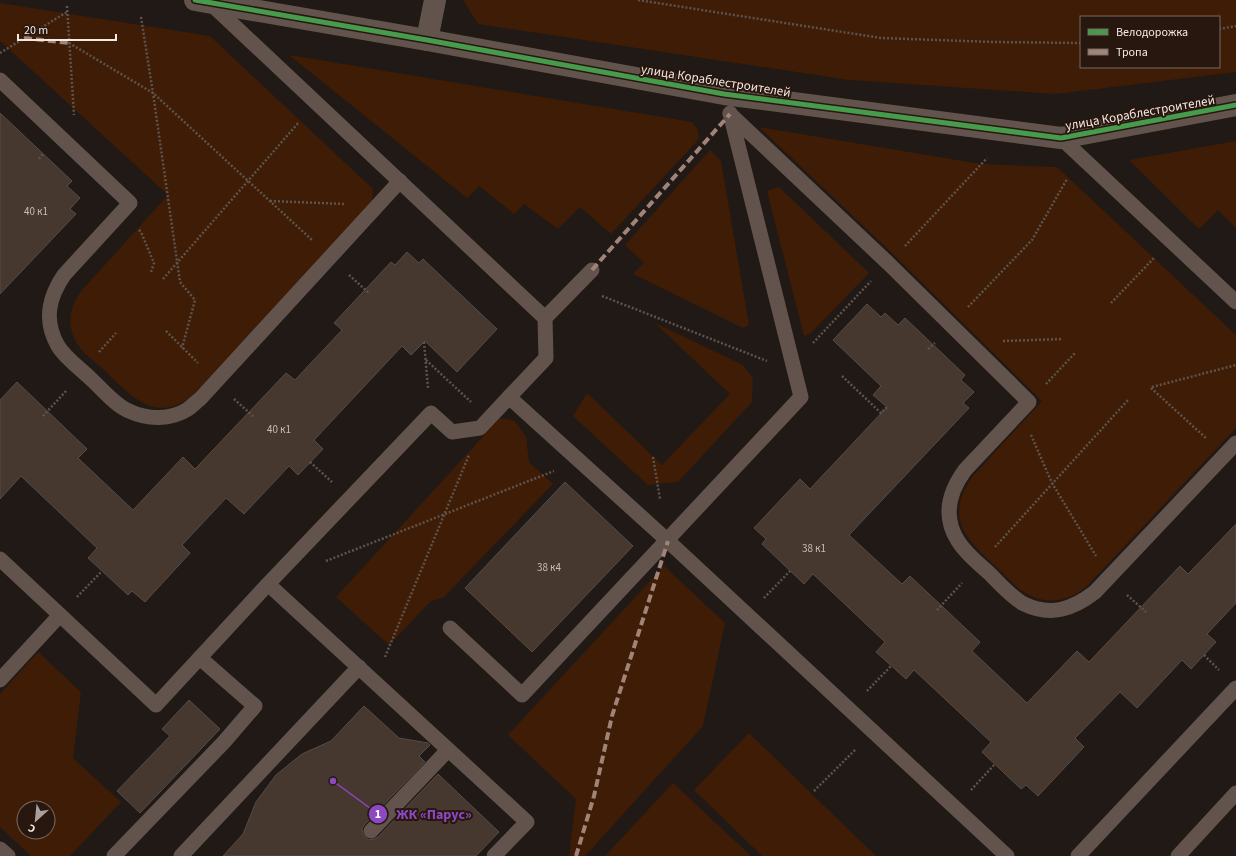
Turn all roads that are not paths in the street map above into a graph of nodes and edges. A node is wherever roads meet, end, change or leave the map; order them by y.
1 (435, 0) edge
2 (202, 1) edge
3 (427, 40) junction
4 (0, 80) edge
5 (727, 104) junction
6 (1236, 105) edge
7 (1068, 144) junction
8 (400, 181) junction
9 (592, 270) dead end
10 (1236, 302) edge
11 (545, 318) junction
12 (509, 397) junction
13 (1236, 443) edge
14 (668, 541) junction
15 (0, 559) edge
16 (268, 584) junction
17 (60, 615) junction
18 (450, 628) dead end
19 (200, 658) junction
20 (359, 668) junction
21 (0, 680) edge
22 (1236, 688) edge
23 (448, 750) junction
24 (1236, 793) edge
25 (372, 830) dead end
26 (0, 849) edge
27 (8, 856) edge
28 (114, 856) edge
29 (181, 856) edge
30 (494, 856) edge
31 (1007, 856) edge
32 (1078, 856) edge
33 (1178, 856) edge

1 - 3 street
2 - 3 street, улица Кораблестроителей
2 - 8 lane
3 - 5 street, улица Кораблестроителей
4 - 8 lane
5 - 7 street, улица Кораблестроителей
5 - 13 lane
5 - 14 lane
6 - 7 street, улица Кораблестроителей
7 - 10 lane
8 - 11 lane
9 - 11 lane
11 - 12 lane
12 - 14 lane
12 - 16 lane
14 - 18 lane
14 - 31 lane
15 - 17 lane
16 - 19 lane
16 - 20 lane
17 - 19 lane
17 - 21 lane
19 - 28 lane
20 - 23 lane
20 - 29 lane
22 - 32 lane
23 - 25 lane
23 - 30 lane
24 - 33 lane
26 - 27 lane

